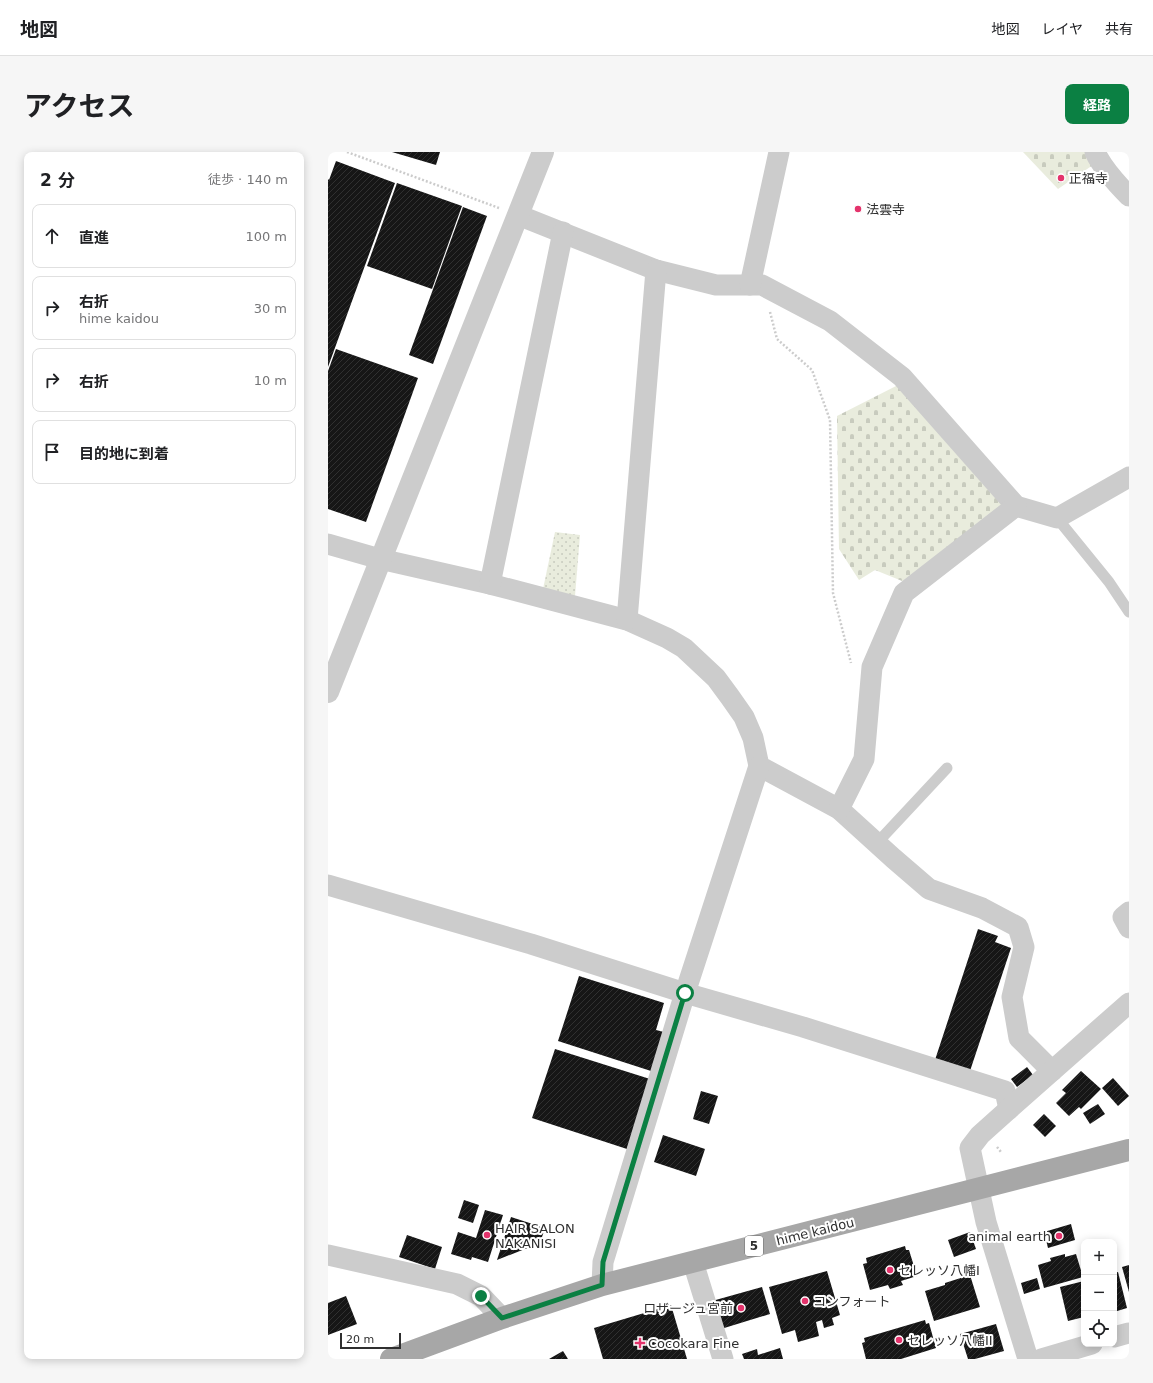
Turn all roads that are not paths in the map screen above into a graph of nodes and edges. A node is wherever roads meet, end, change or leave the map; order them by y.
1 (543, 152) edge
2 (779, 152) edge
3 (1095, 152) edge
4 (1129, 196) edge
5 (518, 215) junction
6 (563, 232) junction
7 (656, 270) junction
8 (756, 285) junction
9 (1129, 477) edge
10 (1016, 506) junction
11 (1057, 518) junction
12 (328, 544) edge
13 (380, 559) junction
14 (490, 584) junction
15 (1129, 612) edge
16 (627, 620) junction
17 (328, 692) edge
18 (759, 766) junction
19 (947, 768) dead end
20 (839, 809) junction
21 (877, 843) junction
22 (328, 885) edge
23 (1129, 912) edge
24 (1129, 928) edge
25 (685, 993) junction
26 (1129, 1003) edge
27 (1052, 1071) junction
28 (1009, 1109) junction
29 (1127, 1147) edge
30 (979, 1188) junction
31 (328, 1255) edge
32 (693, 1262) junction
33 (602, 1285) junction
34 (502, 1318) junction
35 (1129, 1333) edge
36 (1117, 1336) edge
37 (1082, 1347) edge
38 (391, 1359) edge
39 (722, 1359) edge
40 (1028, 1359) edge
41 (1042, 1359) edge

1 - 5 street
2 - 8 street
3 - 4 street
5 - 6 street
5 - 13 street
6 - 7 street
6 - 14 street
7 - 8 street
7 - 16 street
8 - 10 street
9 - 11 street
10 - 11 street
10 - 20 street
11 - 15 lane
12 - 13 street
13 - 14 street
13 - 17 street
14 - 16 street
16 - 18 street
18 - 20 street
18 - 25 street
19 - 21 lane
20 - 21 street
21 - 27 street
22 - 25 street
23 - 24 street
25 - 28 street
25 - 33 street
26 - 27 street
27 - 28 street
28 - 30 street
29 - 30 main road, hime kaidou / 5
30 - 32 main road, hime kaidou / 5
30 - 40 street
31 - 34 street
32 - 33 main road, hime kaidou / 5
32 - 39 street
33 - 34 main road, hime kaidou / 5
34 - 38 main road, hime kaidou / 5
35 - 36 street
37 - 41 street

